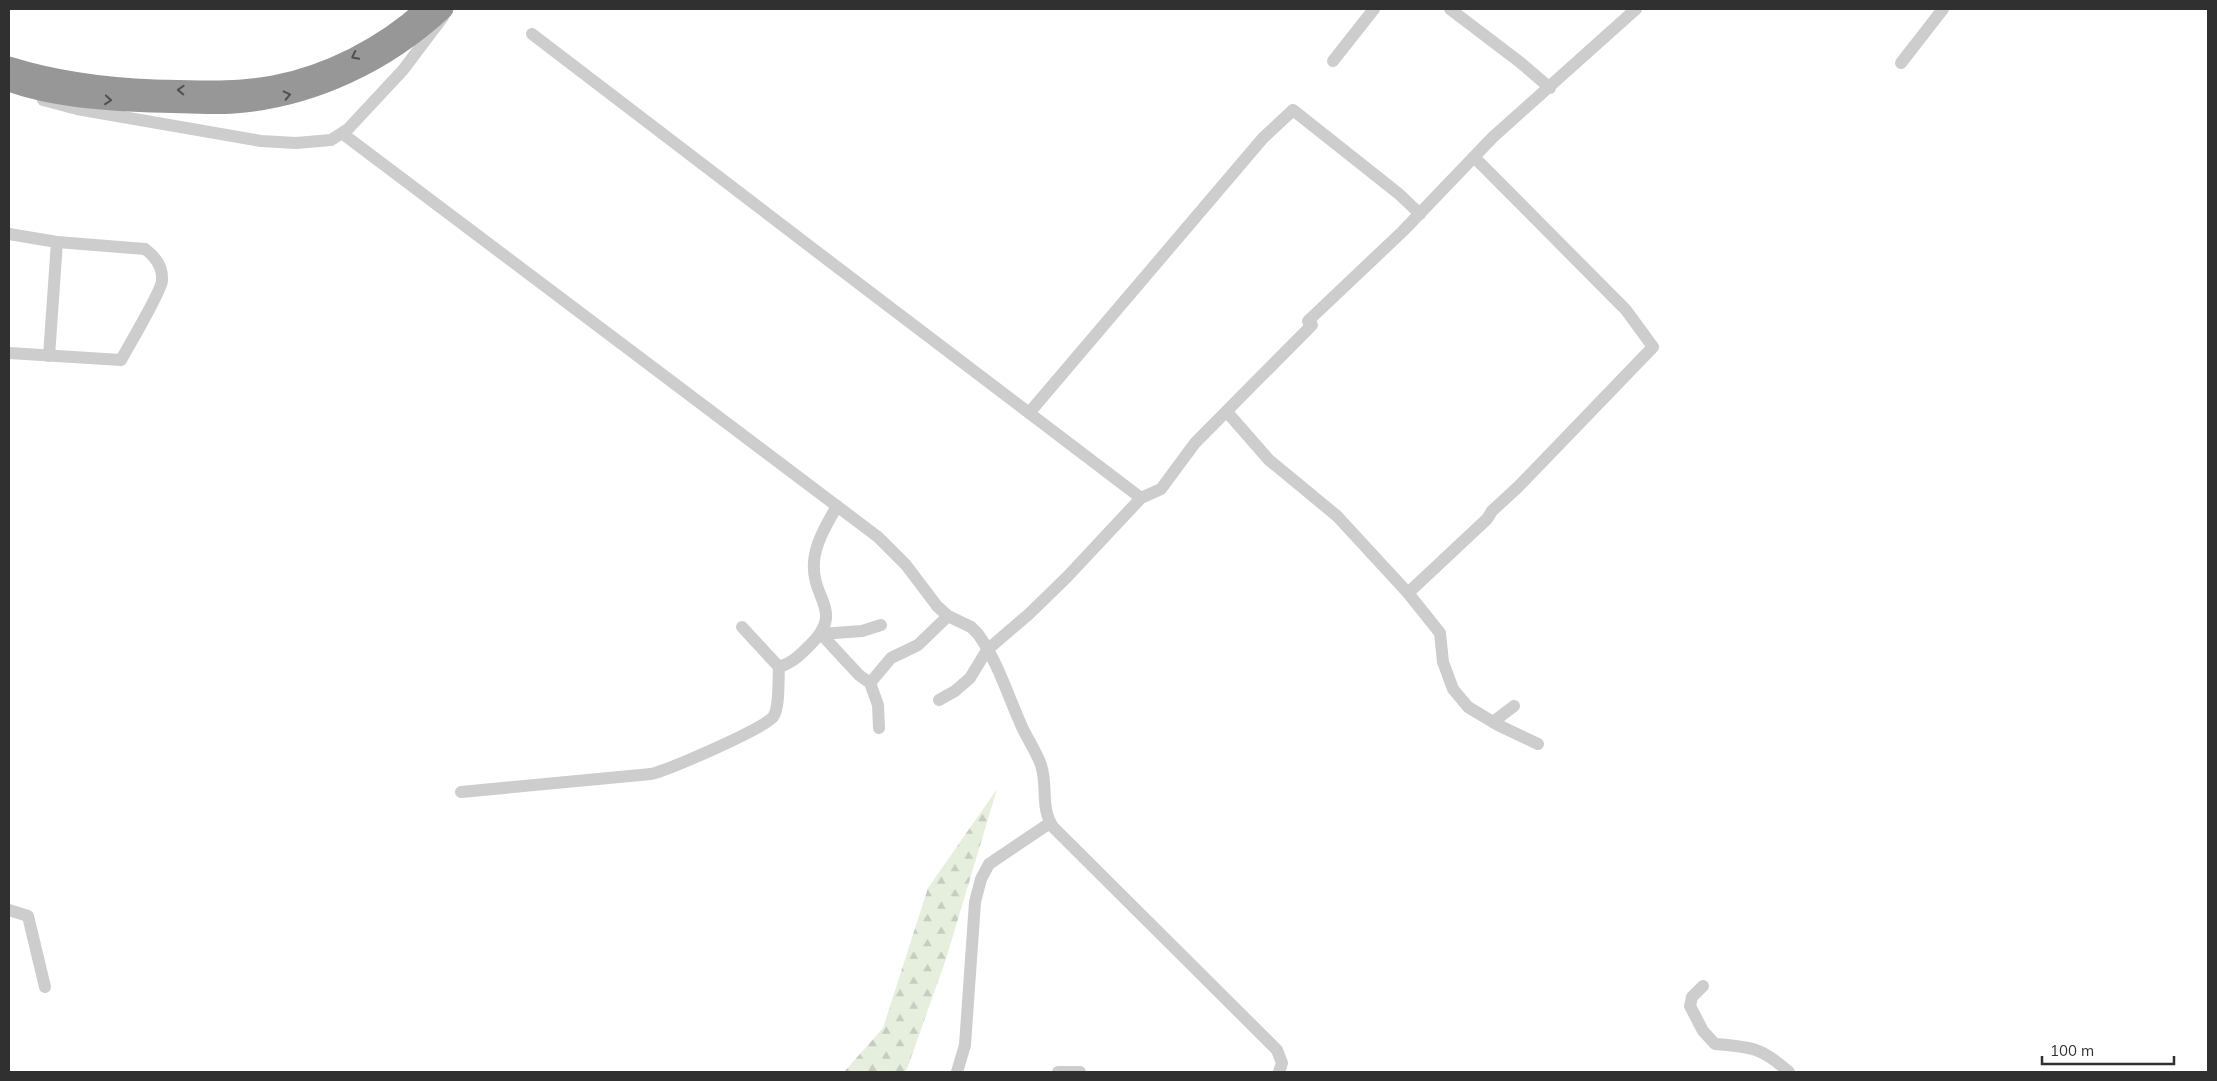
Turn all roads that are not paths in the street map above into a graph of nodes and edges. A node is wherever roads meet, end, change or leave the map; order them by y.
1 (424, 9) edge
2 (444, 9) edge
3 (450, 9) edge
4 (1374, 9) edge
5 (1450, 9) edge
6 (1636, 9) edge
7 (1943, 9) edge
8 (532, 34) dead end
9 (1333, 62) dead end
10 (1901, 63) dead end
11 (9, 66) edge
12 (9, 82) edge
13 (1550, 88) junction
14 (9, 91) edge
15 (344, 134) junction
16 (1474, 157) junction
17 (1420, 214) junction
18 (9, 234) edge
19 (57, 242) junction
20 (9, 353) edge
21 (49, 356) junction
22 (1227, 412) junction
23 (1029, 413) junction
24 (1141, 498) junction
25 (837, 506) junction
26 (1408, 593) junction
27 (948, 616) junction
28 (881, 625) dead end
29 (742, 627) dead end
30 (821, 634) junction
31 (987, 650) junction
32 (779, 667) junction
33 (870, 682) junction
34 (939, 700) dead end
35 (1514, 706) dead end
36 (1493, 722) junction
37 (878, 728) dead end
38 (1538, 744) dead end
39 (461, 792) dead end
40 (1050, 823) junction
41 (9, 910) edge
42 (1703, 986) dead end
43 (46, 987) dead end
44 (957, 1072) edge
45 (1058, 1072) edge
46 (1080, 1072) edge
47 (1279, 1072) edge
48 (1788, 1072) edge

1 -> 11 highway
12 -> 2 highway
3 - 15 street
4 - 9 street
5 - 13 street
6 - 13 street
7 - 10 street
8 - 23 street
13 - 16 street
14 - 15 street
15 - 25 street
16 - 17 street
16 - 26 street
17 - 22 street
17 - 23 street
18 - 19 street
19 - 21 street
19 - 21 street
20 - 21 street
22 - 24 street
22 - 26 street
23 - 24 street
24 - 31 street
25 - 27 street
25 - 30 street
26 - 36 street
27 - 31 street
27 - 33 street
28 - 30 street
29 - 32 street
30 - 32 street
30 - 33 street
31 - 34 street
31 - 40 street
32 - 39 street
33 - 37 street
35 - 36 street
36 - 38 street
40 - 44 street
40 - 47 street
41 - 43 street
42 - 48 street
45 - 46 street

